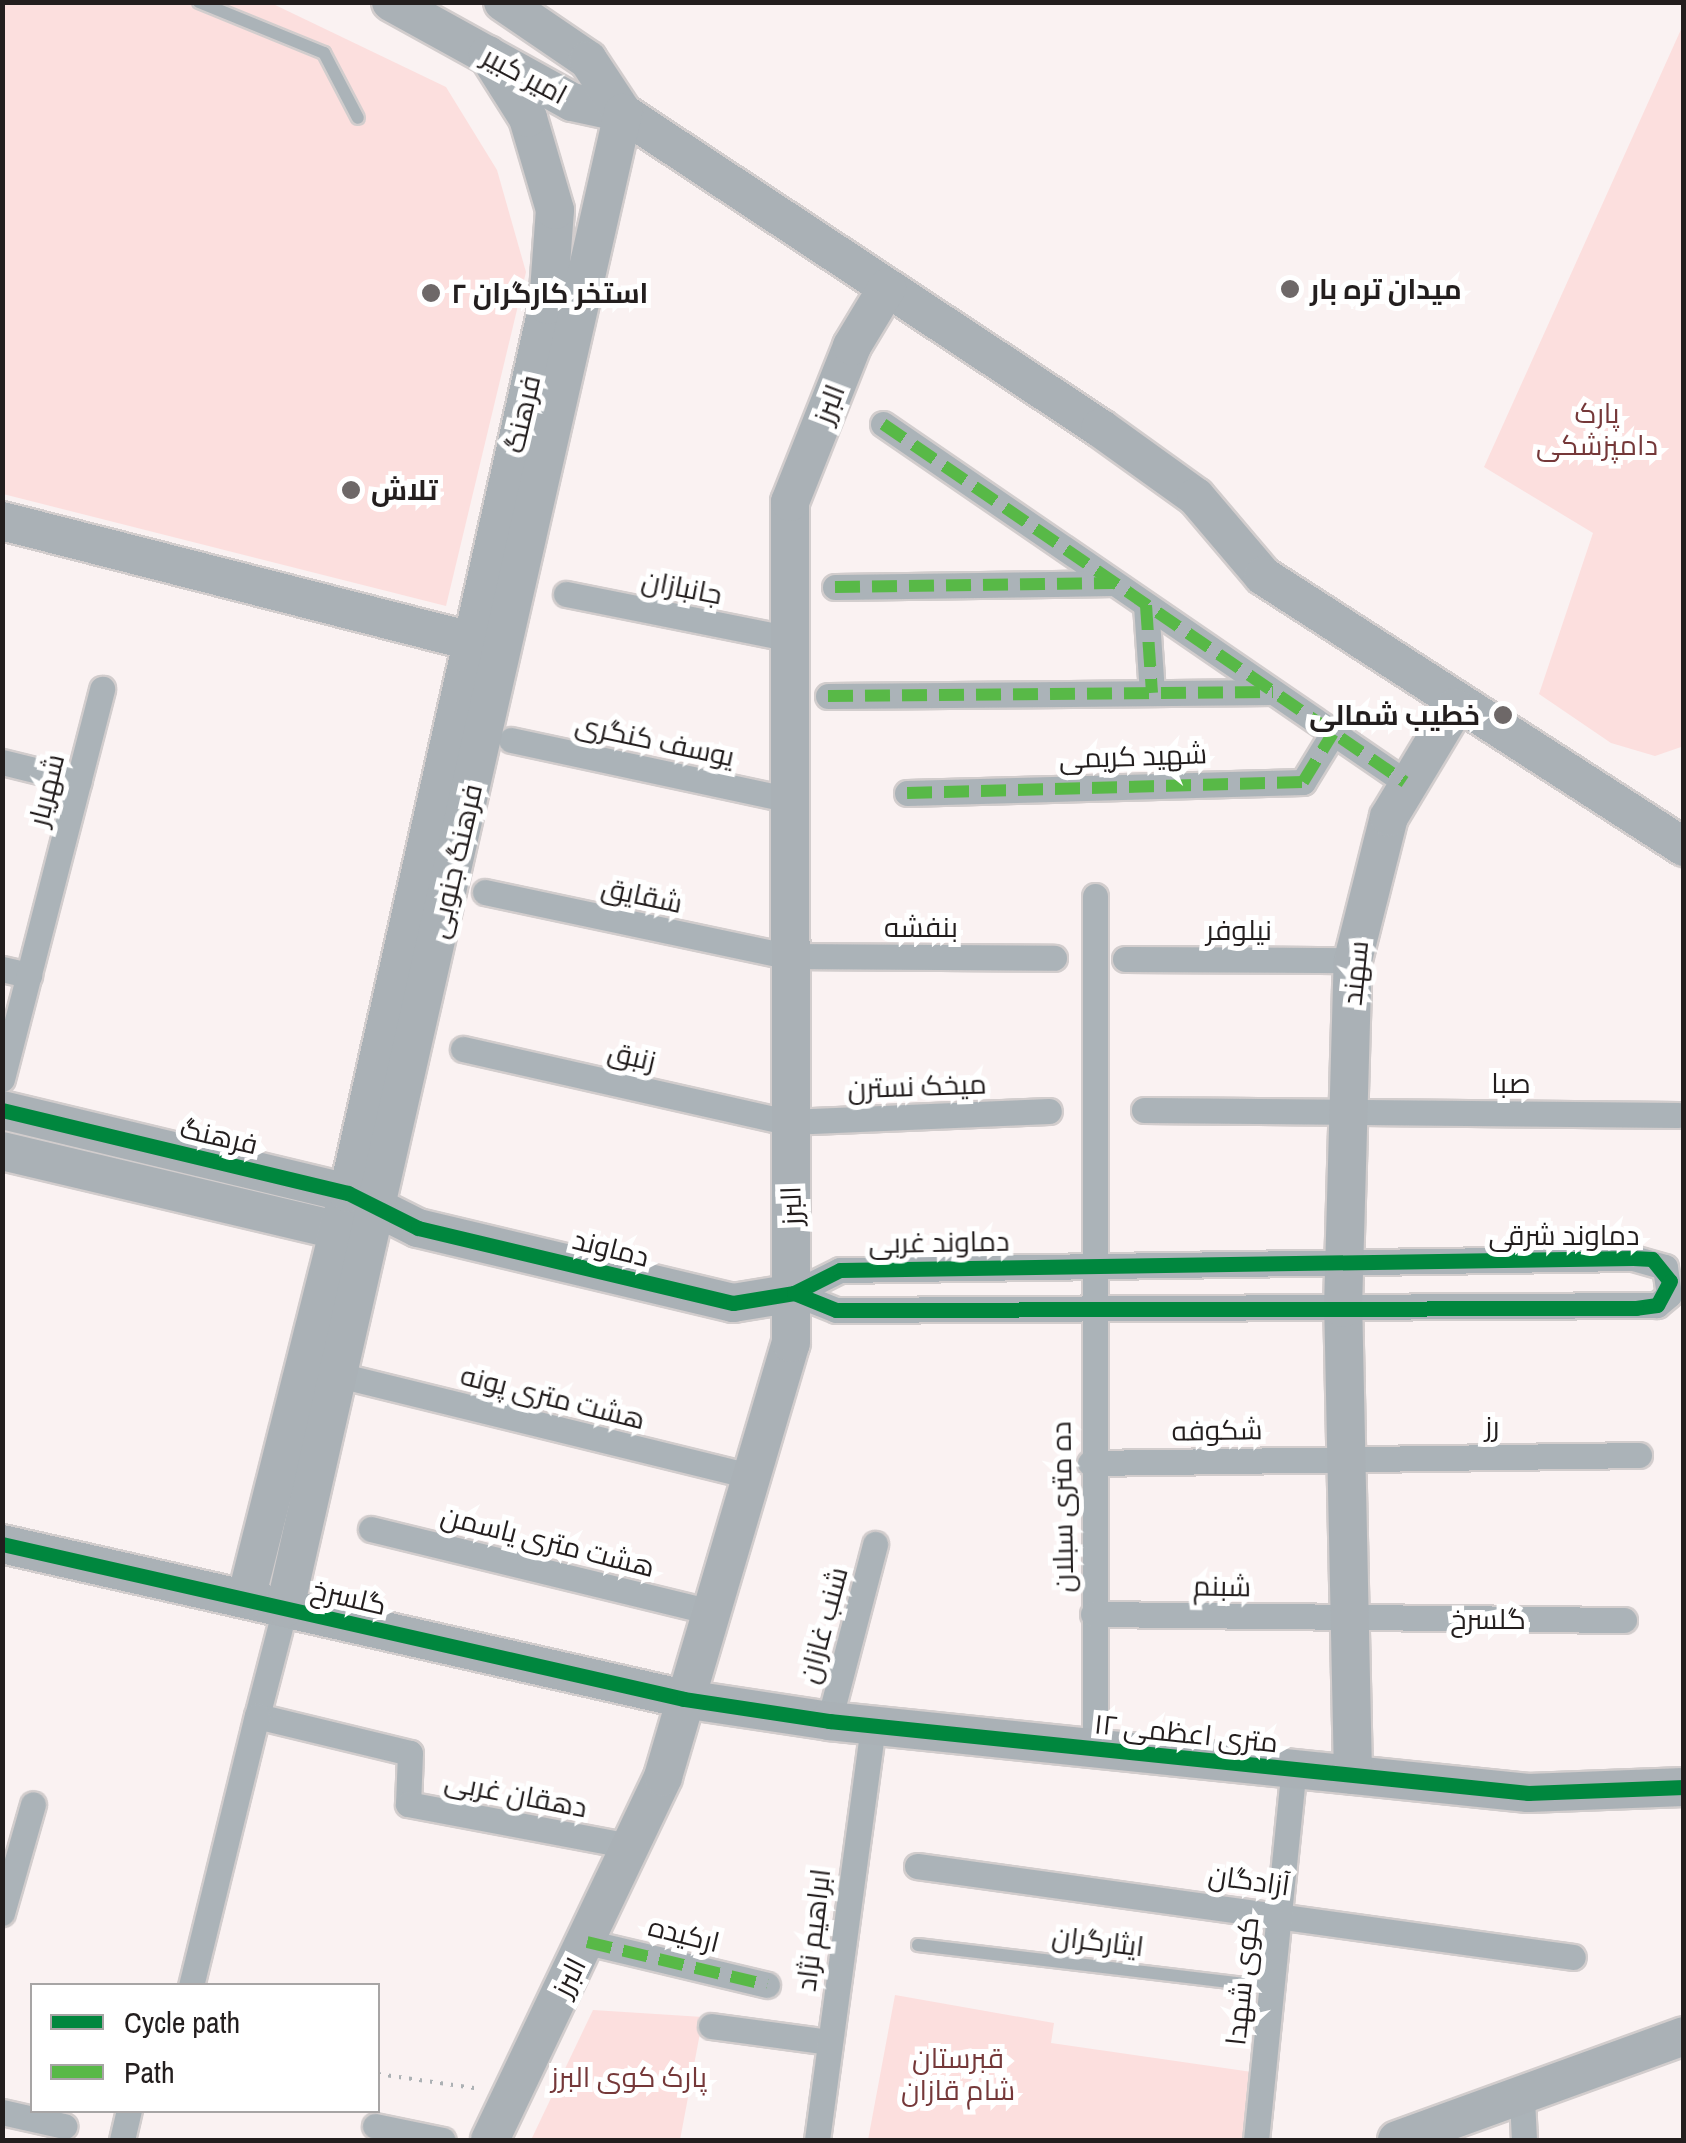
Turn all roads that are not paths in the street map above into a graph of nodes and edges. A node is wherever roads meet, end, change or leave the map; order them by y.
1 (199, 2) edge
2 (391, 2) edge
3 (514, 5) edge
4 (488, 55) junction
5 (623, 113) junction
6 (358, 118) dead end
7 (888, 288) junction
8 (883, 424) dead end
9 (2, 521) edge
10 (1114, 583) junction
11 (835, 588) dead end
12 (566, 594) dead end
13 (1146, 604) junction
14 (787, 638) junction
15 (486, 645) junction
16 (102, 689) dead end
17 (1274, 692) junction
18 (1152, 693) junction
19 (828, 696) dead end
20 (1455, 707) junction
21 (1333, 733) junction
22 (512, 740) dead end
23 (2, 762) edge
24 (79, 780) junction
25 (1406, 782) junction
26 (908, 793) dead end
27 (787, 799) junction
28 (1684, 847) edge
29 (485, 892) dead end
30 (1095, 896) dead end
31 (787, 956) junction
32 (1054, 958) dead end
33 (1125, 959) dead end
34 (1353, 960) junction
35 (2, 968) edge
36 (29, 975) junction
37 (464, 1049) dead end
38 (2, 1079) edge
39 (2, 1110) edge
40 (1049, 1110) dead end
41 (1144, 1110) dead end
42 (1344, 1112) junction
43 (1678, 1114) dead end
44 (788, 1122) junction
45 (2, 1151) edge
46 (360, 1217) junction
47 (418, 1228) joint
48 (1343, 1262) junction
49 (1094, 1264) junction
50 (794, 1293) junction
51 (1092, 1308) junction
52 (1343, 1308) junction
53 (340, 1376) junction
54 (1639, 1455) dead end
55 (1346, 1458) junction
56 (1090, 1463) junction
57 (753, 1477) junction
58 (371, 1529) dead end
59 (2, 1544) edge
60 (875, 1544) dead end
61 (246, 1599) junction
62 (285, 1608) junction
63 (711, 1612) junction
64 (1093, 1614) junction
65 (1351, 1618) junction
66 (1624, 1620) dead end
67 (684, 1699) junction
68 (257, 1716) junction
69 (829, 1721) junction
70 (872, 1727) junction
71 (1095, 1750) junction
72 (1294, 1769) junction
73 (1353, 1774) junction
74 (1684, 1788) edge
75 (33, 1804) dead end
76 (632, 1846) junction
77 (918, 1866) dead end
78 (2, 1913) edge
79 (1280, 1914) junction
80 (587, 1942) junction
81 (918, 1945) dead end
82 (1572, 1957) dead end
83 (193, 1983) edge
84 (767, 1985) dead end
85 (1272, 1987) junction
86 (711, 2026) dead end
87 (1684, 2036) edge
88 (829, 2042) junction
89 (1626, 2063) junction
90 (1684, 2067) edge
91 (510, 2094) junction
92 (1522, 2098) junction
93 (2, 2112) edge
94 (128, 2113) edge
95 (64, 2126) dead end
96 (375, 2126) dead end
97 (122, 2140) edge
98 (443, 2140) edge
99 (480, 2140) edge
100 (490, 2140) edge
101 (816, 2140) edge
102 (1256, 2140) edge
103 (1397, 2140) edge
104 (1524, 2140) edge

1 - 6 lane
2 - 4 main road, امیر کبیر
3 - 5 main road, امیر کبیر
4 - 5 main road, امیر کبیر
4 - 15 main road, فرهنگ
5 - 7 main road
5 - 15 main road
7 - 14 main road, البرز
7 - 20 main road
8 - 10 street
9 - 15 main road
10 - 11 street
10 - 13 street
12 - 14 street, جانبازان
13 - 17 street
13 - 18 street
14 - 27 main road, البرز
15 - 46 main road, فرهنگ
16 - 24 street, شهریار
17 - 18 street
17 - 21 street
18 - 19 street
20 - 25 main road, سهند
20 - 28 main road
21 - 25 street
21 - 26 street, شهید کریمی
22 - 27 street, یوسف کنگری
23 - 24 street
24 - 36 street, شهریار
25 - 34 main road, سهند
27 - 31 main road, البرز
29 - 31 street, شقایق
30 - 49 street, ده متری سبلان
31 - 32 street, بنفشه
31 - 44 main road, البرز
33 - 34 street, نیلوفر
34 - 42 main road, سهند
35 - 36 street
36 - 38 street, شهریار
37 - 44 street, زنبق
39 - 46 main road, فرهنگ
40 - 44 street, میخک نسترن
41 - 42 street
42 - 43 street, صبا
42 - 48 main road, سهند
44 - 50 main road, البرز
45 - 46 main road, فرهنگ
46 - 47 main road, فرهنگ
46 - 53 main road
46 - 61 main road, فرهنگ
47 - 50 main road, دماوند
48 - 49 street, دماوند غربی
48 - 52 main road, سهند
48 - 52 street, دماوند شرقی
49 - 50 street, دماوند غربی
49 - 51 street, ده متری سبلان
50 - 51 street
50 - 57 main road, البرز
51 - 52 street
51 - 56 street, ده متری سبلان
52 - 55 main road
53 - 57 street, هشت متری پونه
53 - 62 main road
54 - 55 street, رز
55 - 56 street, شکوفه
55 - 65 main road
56 - 64 street, ده متری سبلان
57 - 63 main road, البرز
58 - 63 street, هشت متری یاسمن
59 - 61 main road, گلسرخ
60 - 69 street, شنب غازان
61 - 62 main road, گلسرخ
62 - 67 main road, گلسرخ
62 - 68 street
63 - 67 main road, البرز
64 - 65 street, شبنم
64 - 71 street, ده متری سبلان
65 - 66 street, گلسرخ
65 - 73 main road
67 - 69 main road, ۱۲ متری اعظمی
67 - 76 main road, البرز
68 - 76 street, دهقان غربی
68 - 83 street
69 - 70 main road, ۱۲ متری اعظمی
70 - 71 main road, ۱۲ متری اعظمی
70 - 88 street, ابراهیم نژاد
71 - 72 main road, ۱۲ متری اعظمی
72 - 73 main road, ۱۲ متری اعظمی
72 - 79 street, کوی شهدا
73 - 74 main road, ۱۲ متری اعظمی
75 - 78 street
76 - 80 main road, البرز
77 - 79 street, آزادگان
79 - 82 street, آزادگان
79 - 85 street, کوی شهدا
80 - 84 street, ارکیده
80 - 91 main road, البرز
81 - 85 lane, ایثارگران
85 - 102 street, کوی شهدا
86 - 88 street
87 - 89 main road
88 - 101 street, ابراهیم نژاد
89 - 90 main road
89 - 92 main road
91 - 99 main road, البرز
91 - 100 main road, البرز
92 - 103 main road
92 - 104 street
93 - 95 street
94 - 97 street
96 - 98 street

